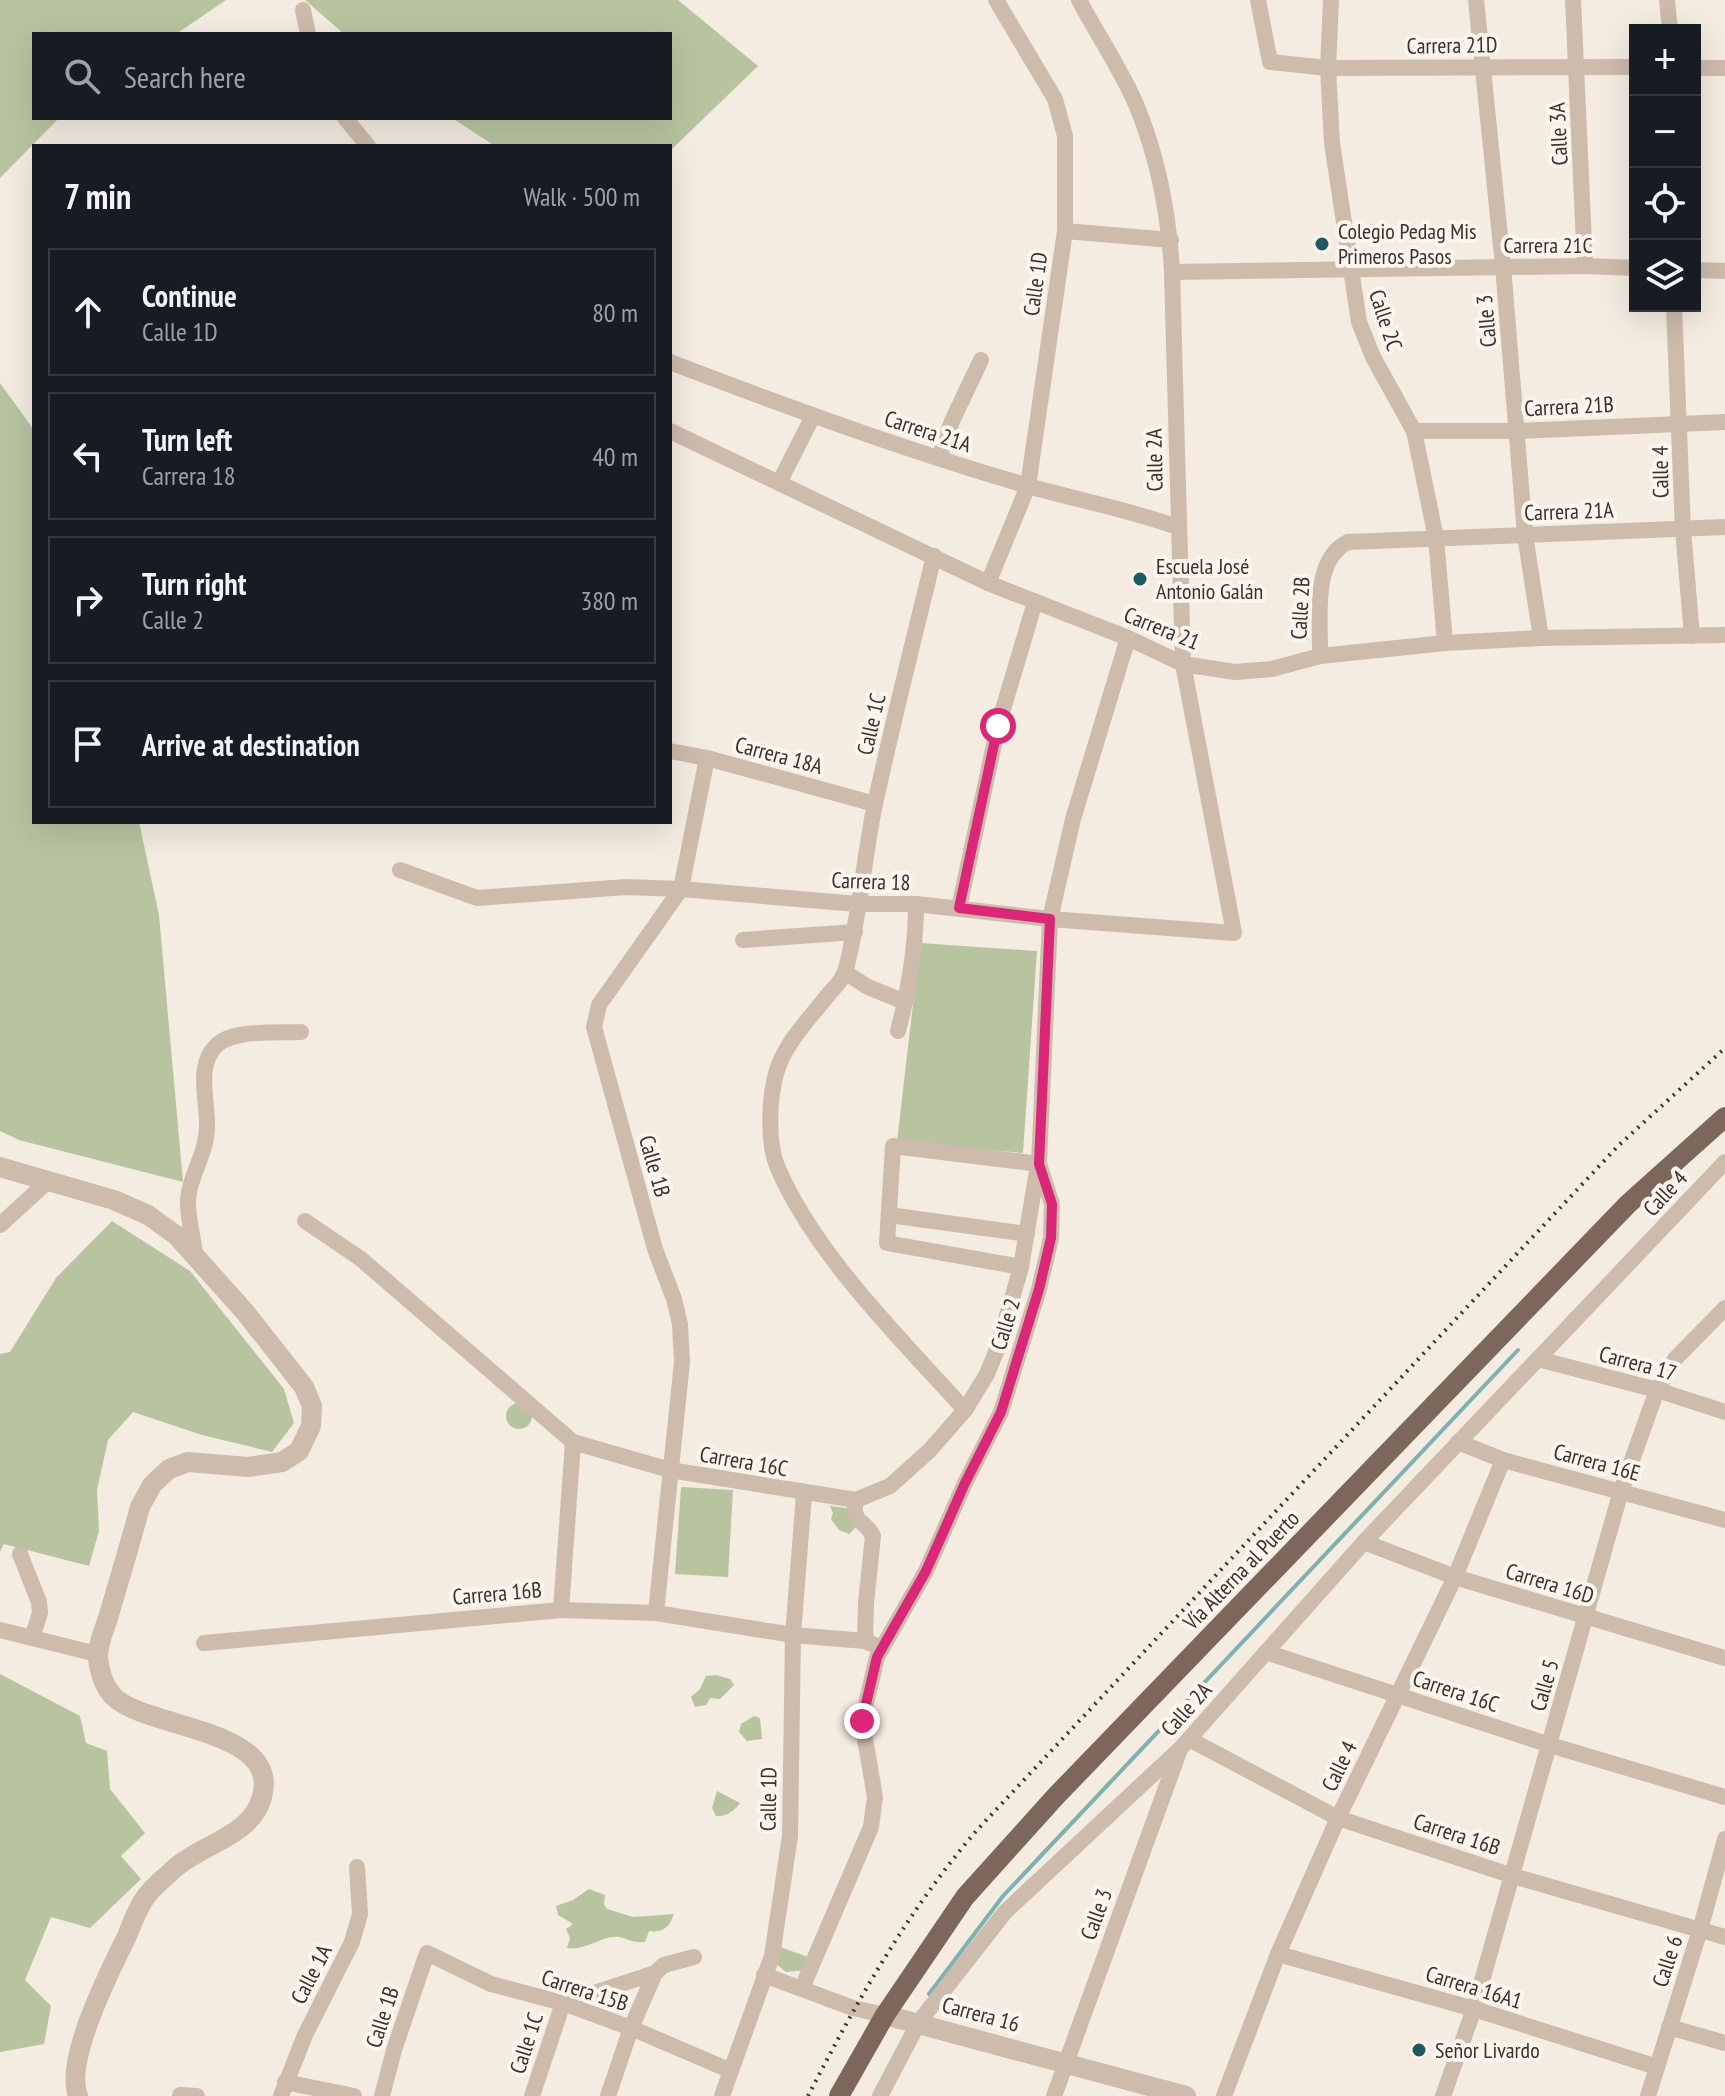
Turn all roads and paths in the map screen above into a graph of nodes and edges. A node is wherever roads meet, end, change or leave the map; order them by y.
1 (996, 0) edge
2 (1079, 0) edge
3 (1258, 0) edge
4 (1331, 0) edge
5 (1476, 0) edge
6 (1573, 0) edge
7 (1667, 0) edge
8 (303, 10) dead end
9 (1669, 24) edge
10 (308, 32) edge
11 (1483, 66) junction
12 (1577, 67) junction
13 (1629, 67) edge
14 (1328, 68) junction
15 (1701, 68) edge
16 (1725, 68) edge
17 (347, 120) edge
18 (366, 144) edge
19 (1065, 231) junction
20 (1171, 240) junction
21 (1503, 266) junction
22 (1585, 266) junction
23 (1629, 268) edge
24 (1350, 270) junction
25 (1701, 270) edge
26 (1725, 271) edge
27 (1172, 272) junction
28 (1674, 312) edge
29 (981, 360) dead end
30 (672, 363) edge
31 (813, 416) junction
32 (1725, 422) edge
33 (1681, 423) junction
34 (1414, 431) junction
35 (1518, 431) junction
36 (672, 432) edge
37 (939, 458) junction
38 (779, 483) junction
39 (1028, 486) junction
40 (1177, 527) junction
41 (1725, 527) edge
42 (1683, 530) junction
43 (1525, 535) junction
44 (1436, 538) junction
45 (934, 556) junction
46 (1326, 563) joint
47 (988, 583) junction
48 (1035, 602) junction
49 (1725, 635) edge
50 (1692, 636) junction
51 (1128, 638) junction
52 (1541, 638) junction
53 (1445, 643) junction
54 (1320, 656) junction
55 (1183, 664) junction
56 (672, 751) edge
57 (707, 758) junction
58 (875, 804) junction
59 (400, 870) dead end
60 (681, 889) junction
61 (857, 904) junction
62 (916, 904) junction
63 (959, 908) junction
64 (1050, 919) junction
65 (855, 932) junction
66 (1234, 933) joint
67 (743, 940) dead end
68 (846, 973) junction
69 (905, 1002) junction
70 (898, 1031) dead end
71 (301, 1032) dead end
72 (1725, 1117) edge
73 (1725, 1162) edge
74 (1039, 1164) junction
75 (0, 1167) edge
76 (47, 1182) junction
77 (889, 1215) junction
78 (305, 1221) dead end
79 (0, 1225) edge
80 (1027, 1234) junction
81 (195, 1254) junction
82 (1021, 1267) junction
83 (1725, 1308) edge
84 (1538, 1359) junction
85 (1657, 1390) junction
86 (965, 1410) junction
87 (1725, 1412) edge
88 (573, 1442) junction
89 (1458, 1442) junction
90 (1503, 1460) junction
91 (670, 1470) junction
92 (1621, 1491) junction
93 (804, 1494) junction
94 (856, 1500) junction
95 (1725, 1520) edge
96 (1364, 1542) junction
97 (20, 1554) dead end
98 (1455, 1577) junction
99 (561, 1610) junction
100 (656, 1613) junction
101 (1587, 1617) junction
102 (0, 1630) edge
103 (793, 1635) junction
104 (32, 1638) junction
105 (865, 1641) junction
106 (204, 1643) dead end
107 (882, 1648) junction
108 (1266, 1652) junction
109 (97, 1654) junction
110 (1725, 1658) edge
111 (1398, 1695) junction
112 (1185, 1744) junction
113 (1550, 1745) junction
114 (1725, 1797) edge
115 (1338, 1818) junction
116 (1725, 1839) edge
117 (357, 1867) dead end
118 (1513, 1876) junction
119 (1700, 1930) junction
120 (1725, 1937) edge
121 (427, 1953) joint
122 (1278, 1954) junction
123 (694, 1957) dead end
124 (655, 1973) junction
125 (764, 1975) junction
126 (802, 1988) junction
127 (563, 2003) junction
128 (1474, 2009) junction
129 (904, 2019) junction
130 (1669, 2027) junction
131 (631, 2028) junction
132 (1725, 2043) edge
133 (1066, 2062) junction
134 (1657, 2067) junction
135 (729, 2070) junction
136 (283, 2089) edge
137 (78, 2096) edge
138 (354, 2096) edge
139 (382, 2096) edge
140 (532, 2096) edge
141 (608, 2096) edge
142 (722, 2096) edge
143 (839, 2096) edge
144 (880, 2096) edge
145 (1054, 2096) edge
146 (1186, 2096) edge
147 (1224, 2096) edge
148 (1443, 2096) edge
149 (1648, 2096) edge

1 - 19 street, Calle 1D
2 - 20 street, Calle 2A
3 - 14 street, Carrera 21D
4 - 14 street, Calle 2C
5 - 11 street, Calle 3
6 - 12 street, Calle 3A
7 - 9 street
8 - 10 street
11 - 12 street, Carrera 21D
11 - 14 street, Carrera 21D
11 - 21 street, Calle 3
12 - 13 street, Carrera 21D
12 - 22 street, Calle 3A
14 - 24 street, Calle 2C
15 - 16 street
17 - 18 street
19 - 20 street
19 - 39 street, Calle 1D
20 - 27 street, Calle 2A
21 - 22 street, Carrera 21C
21 - 24 street, Carrera 21C
21 - 35 street, Calle 3
22 - 23 street, Carrera 21C
24 - 27 street, Carrera 21C
24 - 34 street, Calle 2C
25 - 26 street
27 - 40 street, Calle 2A
28 - 33 street, Calle 4
29 - 37 street
30 - 31 street, Carrera 21A
31 - 37 street, Carrera 21A
31 - 38 street
32 - 33 street, Carrera 21B
33 - 35 street, Carrera 21B
33 - 42 street, Calle 4
34 - 35 street, Carrera 21B
34 - 44 street, Calle 2C
35 - 43 street, Calle 3
36 - 38 street, Carrera 21
37 - 39 street, Carrera 21A
38 - 45 street, Carrera 21
39 - 40 street, Carrera 21A
39 - 47 street, Calle 1D
40 - 55 street, Calle 2A
41 - 42 street, Carrera 21A
42 - 43 street, Carrera 21A
42 - 50 street, Calle 4
43 - 44 street, Carrera 21A
43 - 52 street, Calle 3
44 - 46 street, Carrera 21A
44 - 53 street, Calle 2C
45 - 47 street, Carrera 21
45 - 58 street, Calle 1C
46 - 54 street, Calle 2B
47 - 48 street, Carrera 21
48 - 51 street, Carrera 21
48 - 63 street
49 - 50 street, Carrera 21
50 - 52 street, Carrera 21
51 - 55 street, Carrera 21
51 - 64 street, Calle 2
52 - 53 street, Carrera 21
53 - 54 street, Carrera 21
54 - 55 street, Carrera 21
55 - 66 street, Calle 2A
56 - 57 street, Carrera 18A
57 - 58 street, Carrera 18A
57 - 60 street, Calle 1B
58 - 61 street, Calle 1C
59 - 60 street, Carrera 18
60 - 61 street, Carrera 18
60 - 91 street, Calle 1B
61 - 62 street, Carrera 18
61 - 65 street, Calle 1C
62 - 63 street, Carrera 18
62 - 69 street
63 - 64 street, Carrera 18
64 - 66 street, Carrera 18
64 - 74 street, Calle 2
65 - 67 street
65 - 68 street, Calle 1C
68 - 69 street
68 - 86 street
69 - 70 street
71 - 81 street
72 - 129 main road, Vía Alterna al Puerto
73 - 84 street, Calle 4
74 - 77 street
74 - 80 street
74 - 107 street, Calle 2
75 - 76 street
76 - 79 street
76 - 81 street
77 - 80 street
77 - 82 street
78 - 88 street, Carrera 16C
80 - 82 street
81 - 109 street
82 - 86 street
83 - 85 street, Calle 5
84 - 85 street, Carrera 17
84 - 89 street, Calle 2A
85 - 87 street, Carrera 17
85 - 92 street, Calle 5
86 - 94 street
88 - 91 street, Carrera 16C
88 - 99 street
89 - 90 street, Carrera 16E
89 - 96 street, Calle 2A
90 - 92 street, Carrera 16E
90 - 98 street, Calle 4
91 - 93 street, Carrera 16C
91 - 100 street, Calle 1B
92 - 95 street, Carrera 16E
92 - 101 street, Calle 5
93 - 94 street, Carrera 16C
93 - 103 street, Calle 1D
94 - 105 street
96 - 98 street, Carrera 16D
96 - 108 street, Calle 2A
97 - 104 street
98 - 101 street, Carrera 16D
98 - 111 street, Calle 4
99 - 100 street, Carrera 16B
99 - 106 street, Carrera 16B
100 - 103 street, Carrera 16B
101 - 110 street, Carrera 16D
101 - 113 street, Calle 5
102 - 104 street
103 - 105 street, Carrera 16B
103 - 125 street, Calle 1D
104 - 109 street
105 - 107 street, Carrera 16B
107 - 126 street, Calle 2
108 - 111 street, Carrera 16C
108 - 112 street, Calle 2A
109 - 137 street
111 - 113 street, Carrera 16C
111 - 115 street, Calle 4
112 - 115 street, Carrera 16B
112 - 129 street, Calle 2A
112 - 133 street, Calle 3
113 - 114 street, Carrera 16C
113 - 118 street, Calle 5
115 - 118 street, Carrera 16B
115 - 122 street, Calle 4
116 - 119 street, Calle 6
117 - 136 street, Calle 1A
118 - 119 street, Carrera 16B
118 - 128 street, Calle 5
119 - 120 street, Carrera 16B
119 - 130 street, Calle 6
121 - 127 street, Carrera 15B
121 - 139 street, Calle 1B
122 - 128 street, Carrera 16A1
122 - 147 street, Calle 4
123 - 124 street
124 - 127 street
124 - 131 street
125 - 126 street, Carrera 16
125 - 135 street, Calle 1D
126 - 129 street, Carrera 16
127 - 131 street, Carrera 15B
127 - 140 street, Calle 1C
128 - 134 street, Carrera 16A1
128 - 148 street, Calle 5
129 - 133 street, Carrera 16
129 - 143 main road, Vía Alterna al Puerto
129 - 144 street, Calle 2A
130 - 132 street
130 - 134 street, Calle 6
131 - 135 street, Carrera 15B
131 - 141 street
133 - 145 street, Calle 3
133 - 146 street, Carrera 16
134 - 149 street, Calle 6
135 - 142 street, Calle 1D
136 - 138 street

